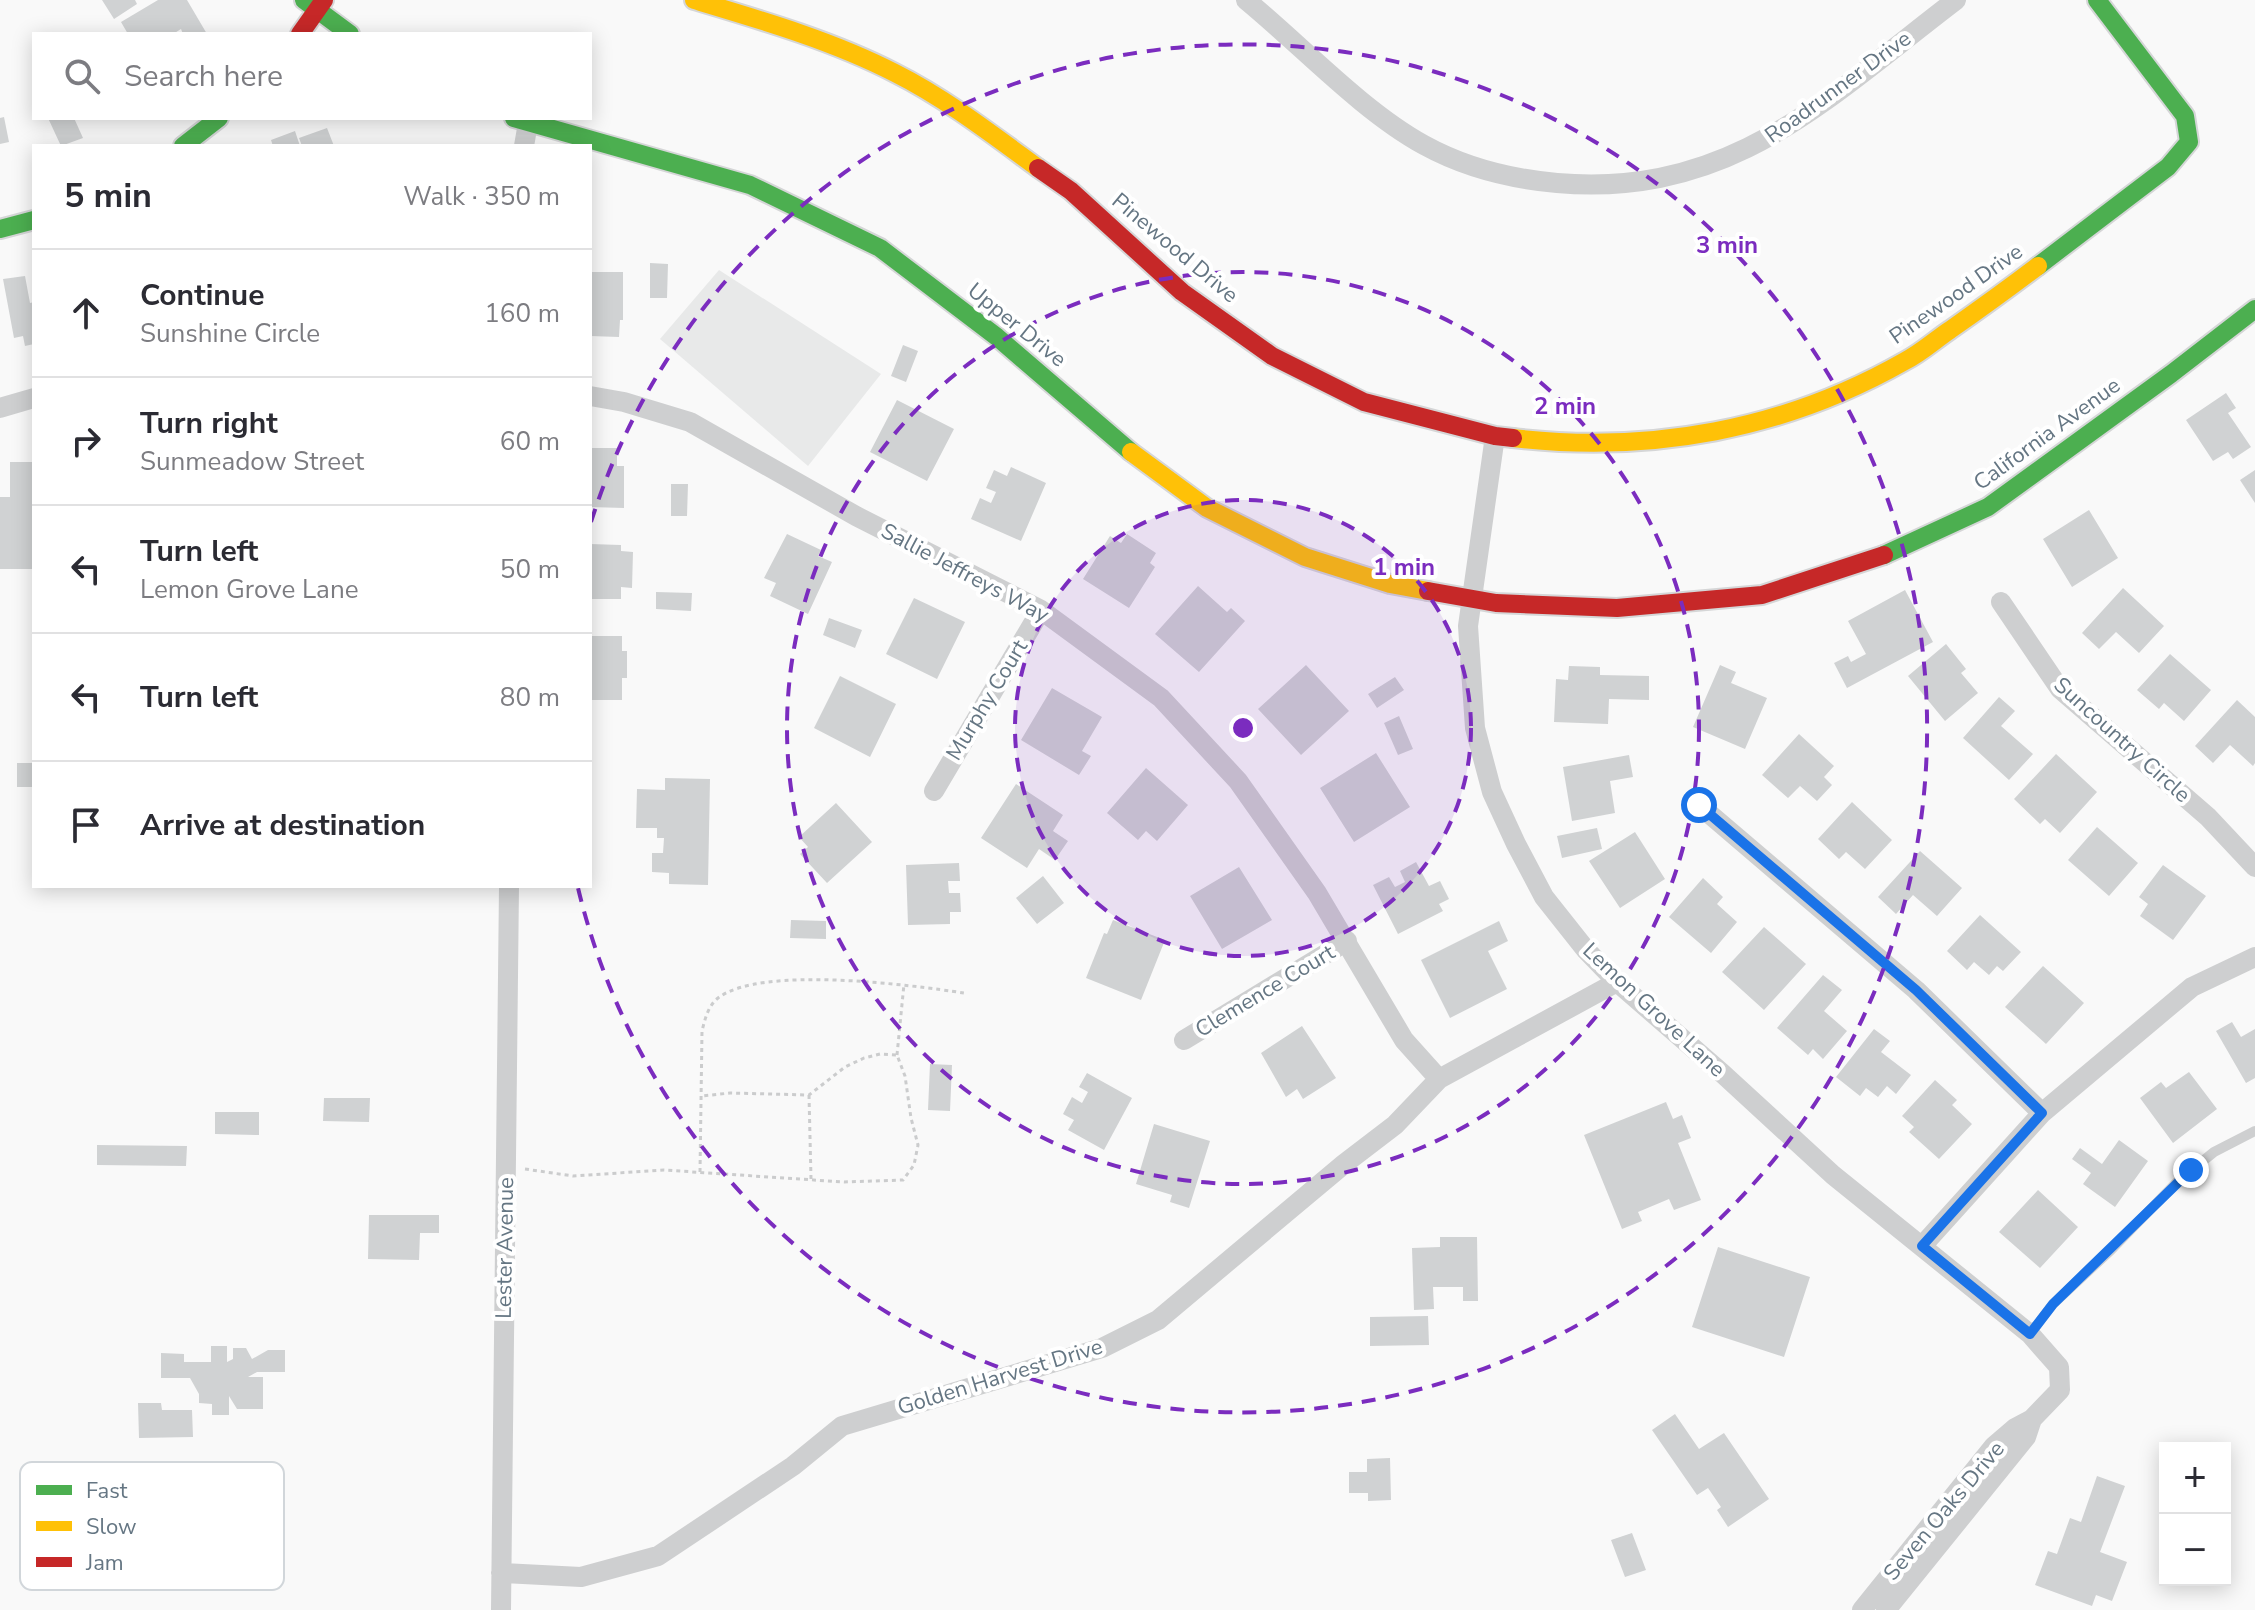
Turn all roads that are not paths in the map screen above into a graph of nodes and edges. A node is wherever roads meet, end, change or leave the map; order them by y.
1 (694, 0) edge
2 (1246, 0) edge
3 (1956, 0) edge
4 (2097, 0) edge
5 (315, 4) edge
6 (301, 32) edge
7 (348, 32) edge
8 (216, 120) edge
9 (521, 121) edge
10 (186, 144) edge
11 (524, 144) edge
12 (32, 221) edge
13 (0, 229) edge
14 (2255, 309) edge
15 (592, 396) edge
16 (32, 399) edge
17 (0, 408) edge
18 (1495, 436) junction
19 (1471, 599) junction
20 (2001, 602) dead end
21 (1041, 610) junction
22 (934, 791) dead end
23 (1699, 805) dead end
24 (2255, 867) edge
25 (509, 888) edge
26 (1347, 941) junction
27 (2255, 957) edge
28 (1617, 982) junction
29 (1184, 1040) dead end
30 (1439, 1079) junction
31 (2042, 1113) junction
32 (2255, 1131) edge
33 (1922, 1246) junction
34 (2030, 1334) junction
35 (2059, 1367) joint
36 (2032, 1419) junction
37 (501, 1573) junction
38 (501, 1610) edge
39 (1862, 1610) edge
40 (1886, 1610) edge

1 - 18 street, Pinewood Drive
2 - 3 street, Roadrunner Drive
4 - 18 street, Pinewood Drive
5 - 6 street
5 - 7 street
8 - 10 street
9 - 11 street
9 - 19 street, Upper Drive
12 - 13 street
14 - 19 street, California Avenue
15 - 21 street, Sallie Jeffreys Way
16 - 17 street
18 - 19 street, Lemon Grove Lane
19 - 28 street, Lemon Grove Lane
20 - 24 street, Suncountry Circle
21 - 22 street, Murphy Court
21 - 26 street, Sallie Jeffreys Way
23 - 31 street
25 - 37 street, Lester Avenue
26 - 29 street, Clemence Court
26 - 30 street, Sallie Jeffreys Way
27 - 31 street
28 - 30 street, Golden Harvest Drive
28 - 33 street, Lemon Grove Lane
30 - 37 street, Golden Harvest Drive
31 - 33 street
32 - 34 lane
33 - 34 street, Lemon Grove Lane
34 - 35 street, Lemon Grove Lane
35 - 36 street, Seven Oaks Drive
36 - 39 street, Seven Oaks Drive
36 - 40 street, Seven Oaks Drive
37 - 38 street, Lester Avenue

